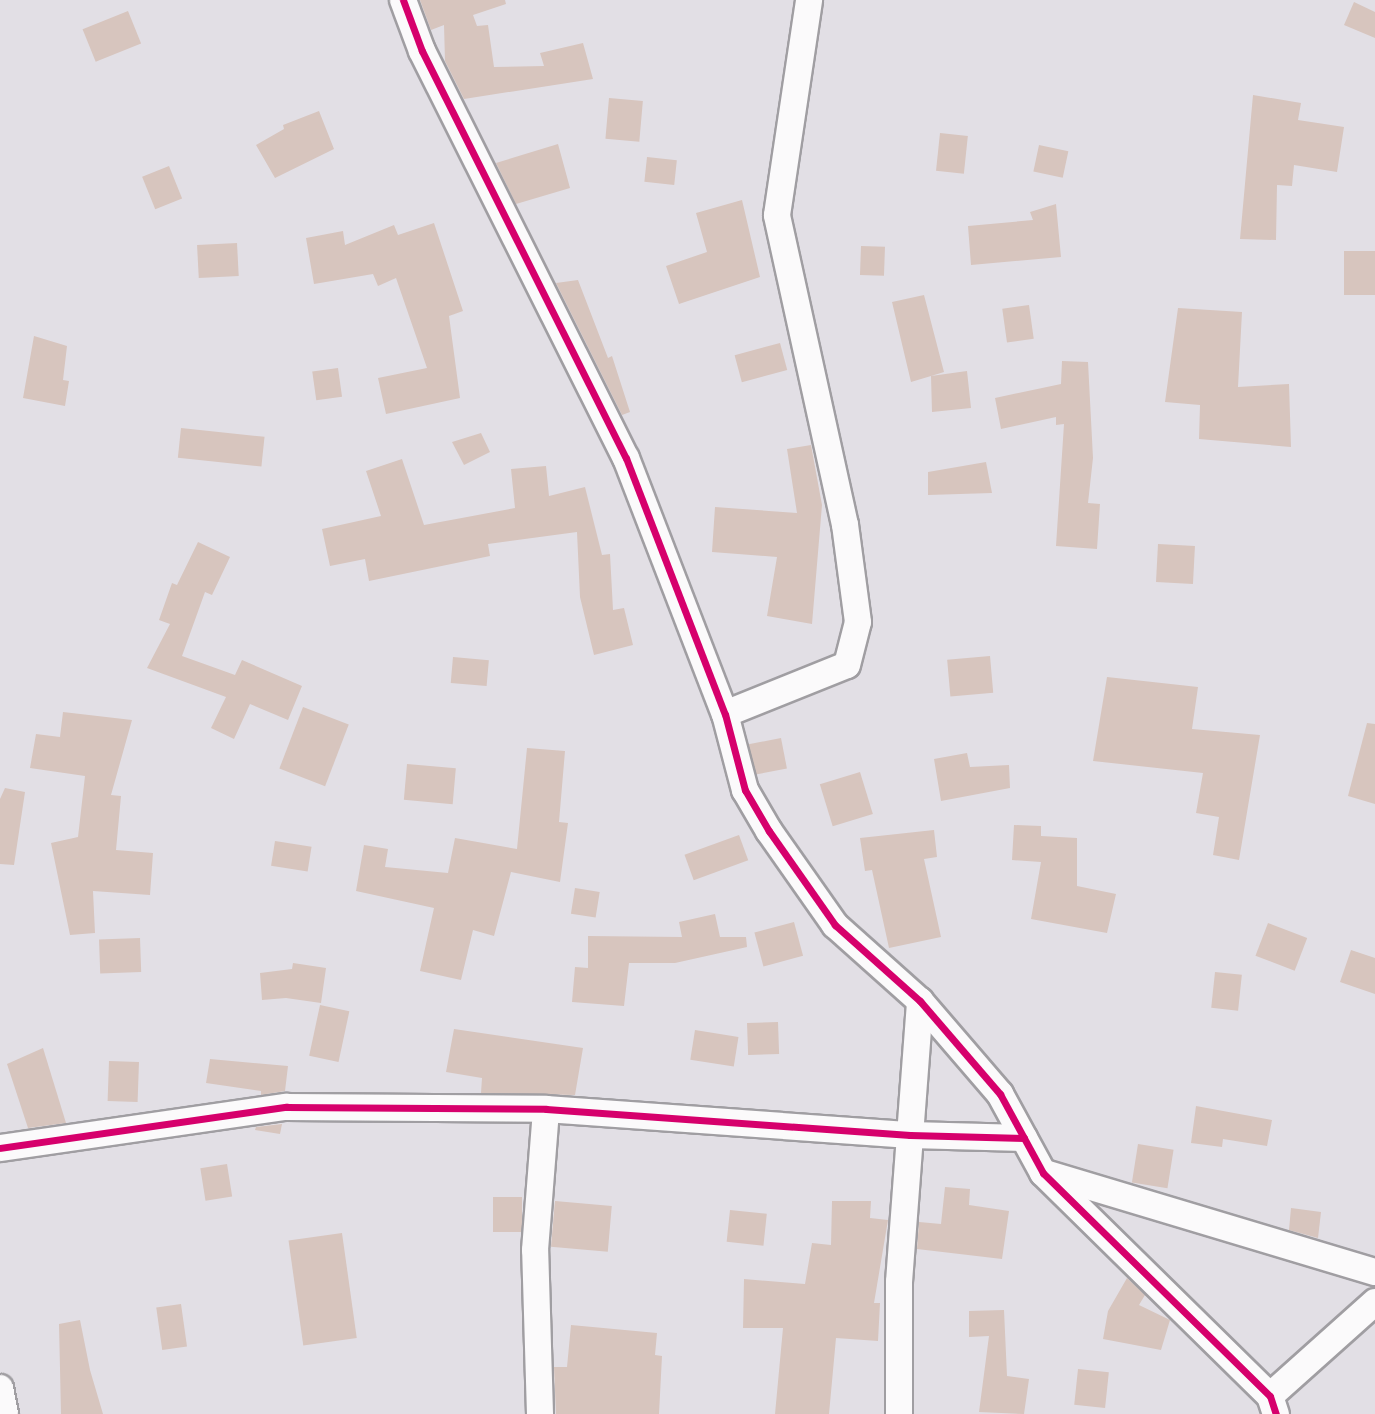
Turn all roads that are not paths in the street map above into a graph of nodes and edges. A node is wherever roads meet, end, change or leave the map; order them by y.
1 (403, 0) edge
2 (809, 0) edge
3 (725, 714) junction
4 (920, 1001) junction
5 (546, 1110) junction
6 (910, 1135) junction
7 (1024, 1138) junction
8 (0, 1148) edge
9 (1044, 1172) junction
10 (1375, 1272) edge
11 (1375, 1302) edge
12 (0, 1388) edge
13 (1273, 1405) edge
14 (5, 1414) edge
15 (540, 1414) edge
16 (899, 1414) edge

1 - 3 street
2 - 3 street
3 - 4 street
4 - 6 street
4 - 7 street
5 - 6 street
5 - 8 street
5 - 15 street
6 - 7 street
6 - 16 street
7 - 9 street
9 - 10 street
9 - 13 street
11 - 13 street
12 - 14 street

